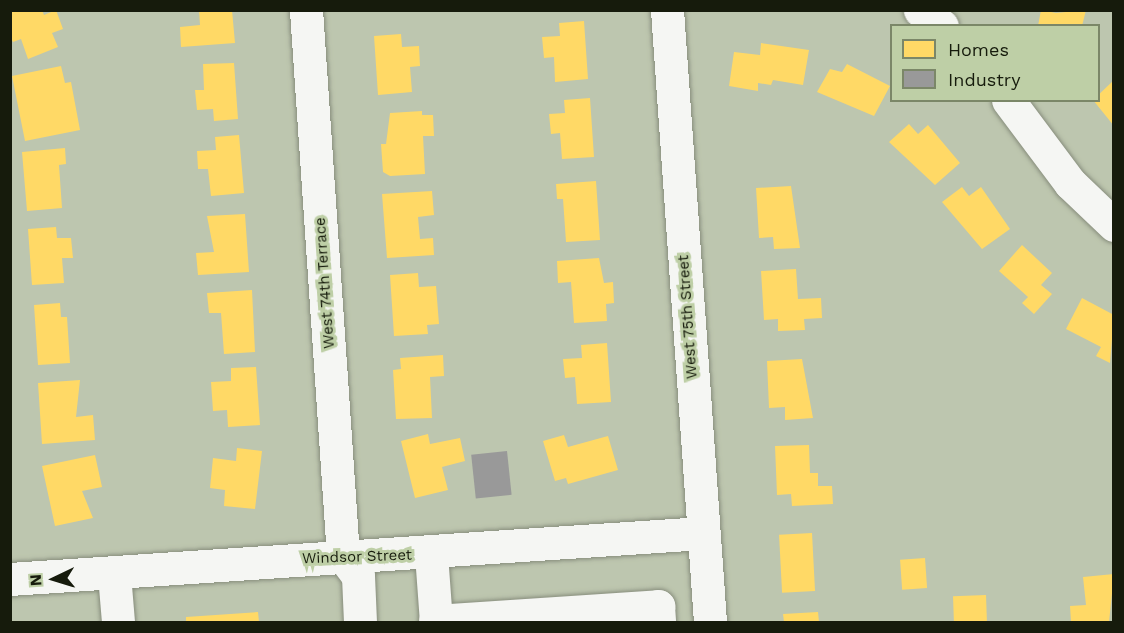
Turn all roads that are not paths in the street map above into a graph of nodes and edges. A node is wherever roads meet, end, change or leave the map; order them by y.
1 (306, 10) edge
2 (667, 10) edge
3 (1009, 102) edge
4 (1113, 225) edge
5 (703, 533) junction
6 (431, 554) junction
7 (343, 556) junction
8 (114, 574) junction
9 (10, 579) edge
10 (118, 622) edge
11 (360, 622) edge
12 (435, 622) edge
13 (659, 622) edge
14 (710, 622) edge

1 - 7 street, West 74th Terrace
2 - 5 street, West 75th Street
3 - 4 street
5 - 6 street, Windsor Street
5 - 14 street, West 75th Street
6 - 7 street, Windsor Street
6 - 12 street
7 - 8 street, Windsor Street
7 - 11 street
8 - 9 street, Windsor Street
8 - 10 street
12 - 13 street

